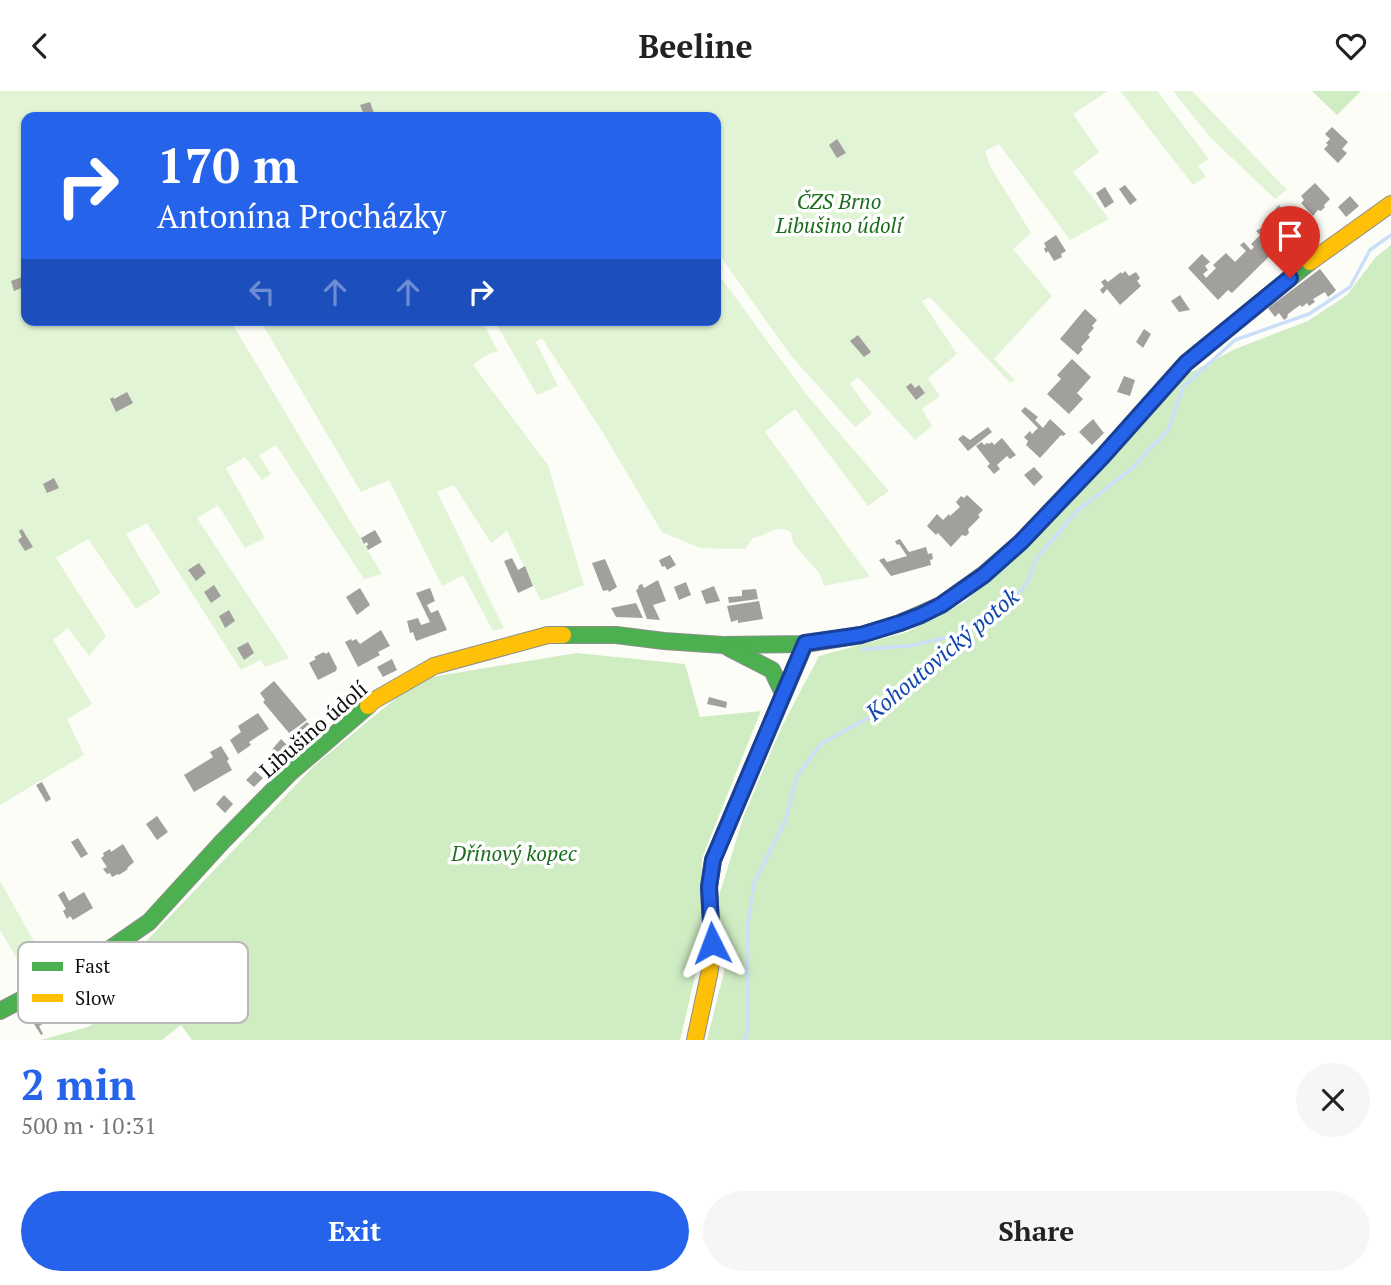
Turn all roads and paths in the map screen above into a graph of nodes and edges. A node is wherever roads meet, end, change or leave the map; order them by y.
1 (1391, 204) edge
2 (805, 643) junction
3 (723, 645) junction
4 (783, 693) junction
5 (120, 942) edge
6 (18, 1002) edge
7 (0, 1011) edge
8 (695, 1040) edge

1 - 2 street, Libušino údolí
2 - 3 street, Libušino údolí
2 - 4 street
3 - 4 street
3 - 5 street, Libušino údolí
4 - 8 street
6 - 7 street, Libušino údolí

